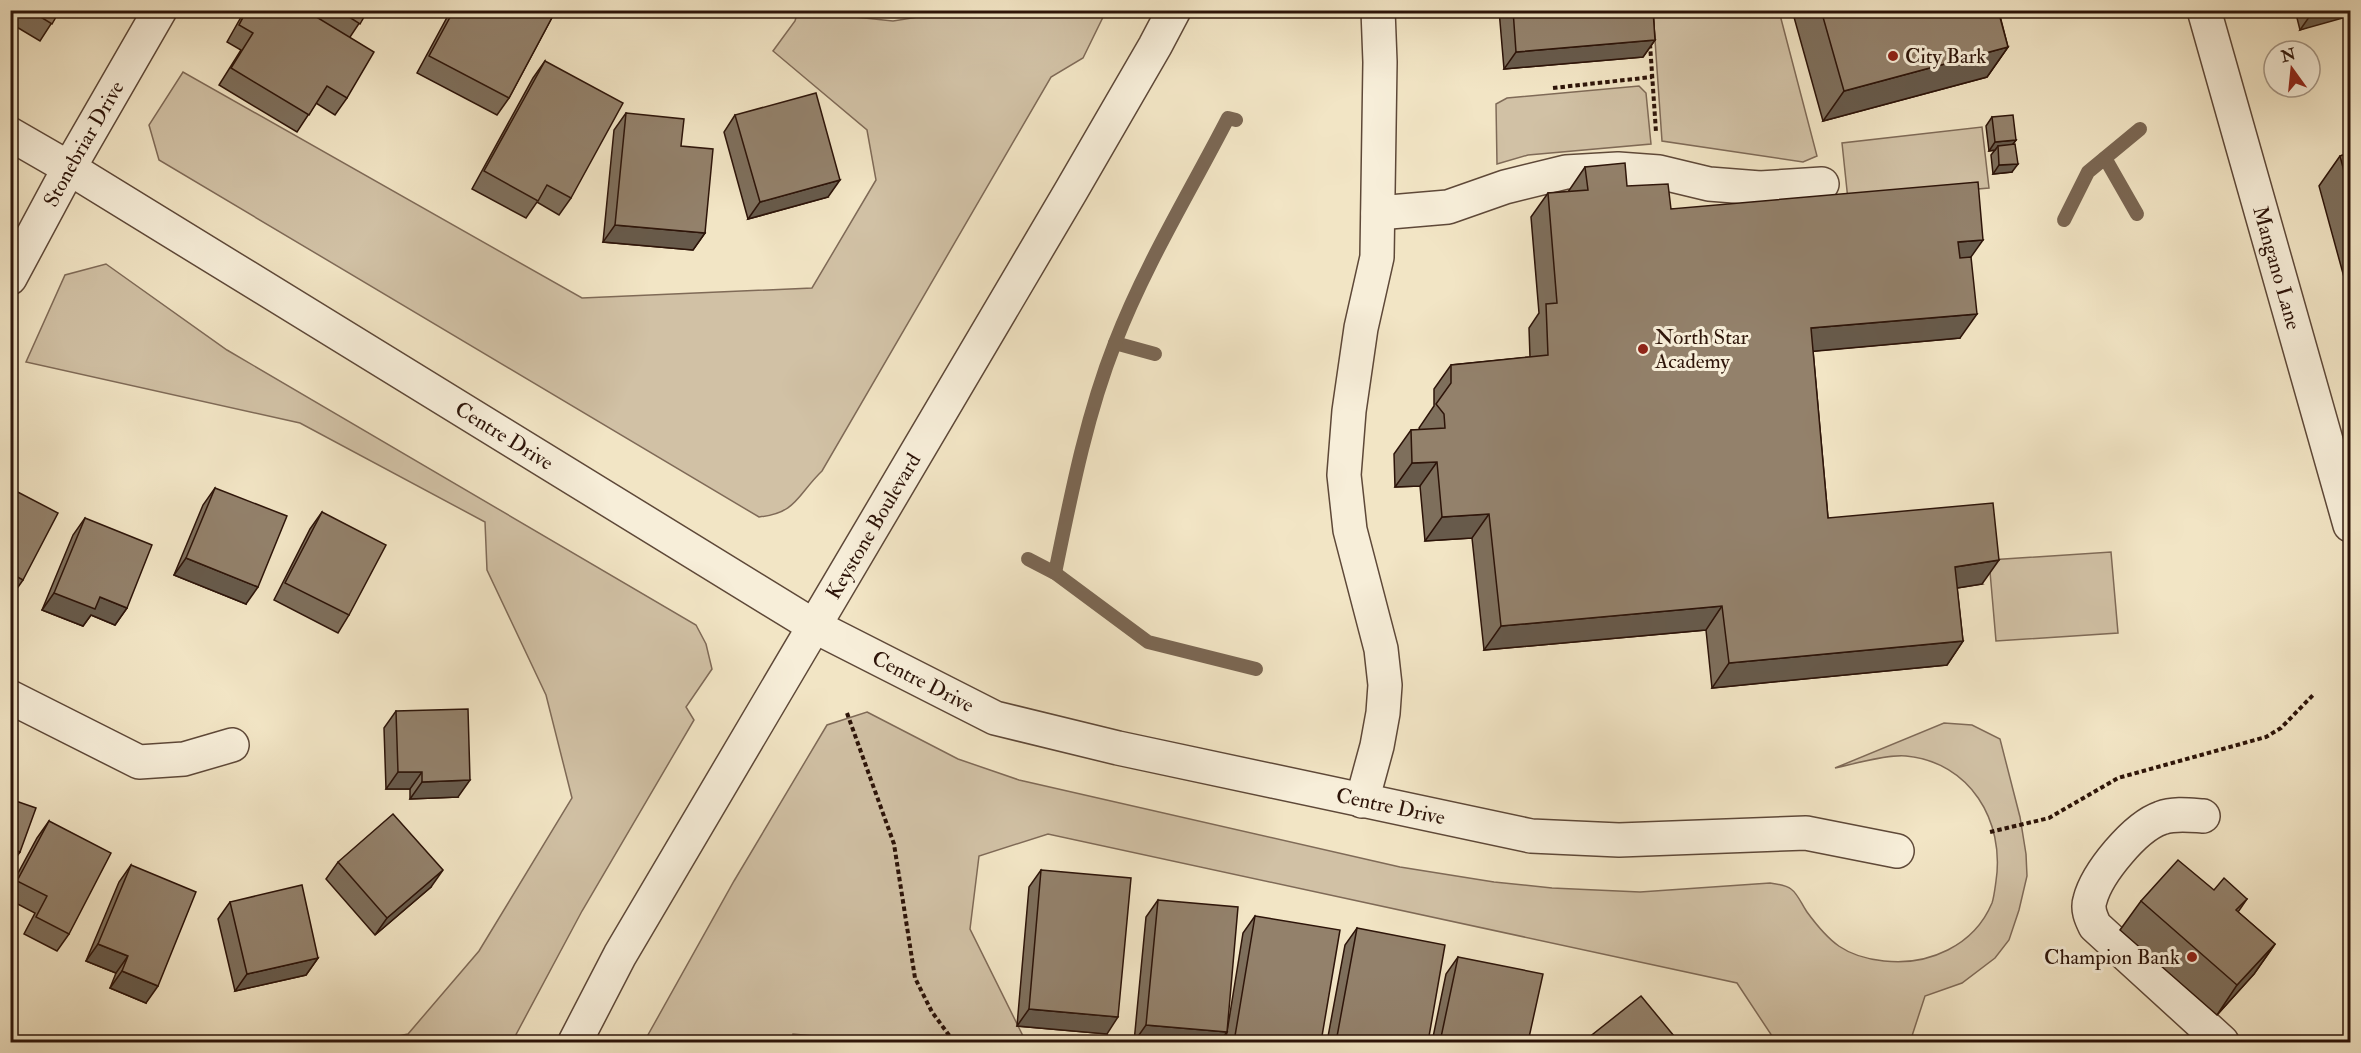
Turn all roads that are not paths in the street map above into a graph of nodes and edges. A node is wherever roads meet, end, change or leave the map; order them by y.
1 (160, 10) edge
2 (1174, 10) edge
3 (1378, 10) edge
4 (2205, 10) edge
5 (10, 134) edge
6 (69, 168) junction
7 (1822, 184) dead end
8 (1378, 213) junction
9 (10, 278) edge
10 (2350, 525) edge
11 (814, 626) junction
12 (10, 697) edge
13 (232, 745) dead end
14 (1362, 801) junction
15 (2202, 816) dead end
16 (1897, 851) dead end
17 (575, 1042) edge
18 (2222, 1042) edge

1 - 6 street, Stonebriar Drive
2 - 11 street, Keystone Boulevard
3 - 8 street
4 - 10 street, Mangano Lane
5 - 6 street, Centre Drive
6 - 9 street, Stonebriar Drive
6 - 11 street, Centre Drive
7 - 8 street
8 - 14 street
11 - 14 street, Centre Drive
11 - 17 street, Keystone Boulevard
12 - 13 street
14 - 16 street, Centre Drive
15 - 18 street

